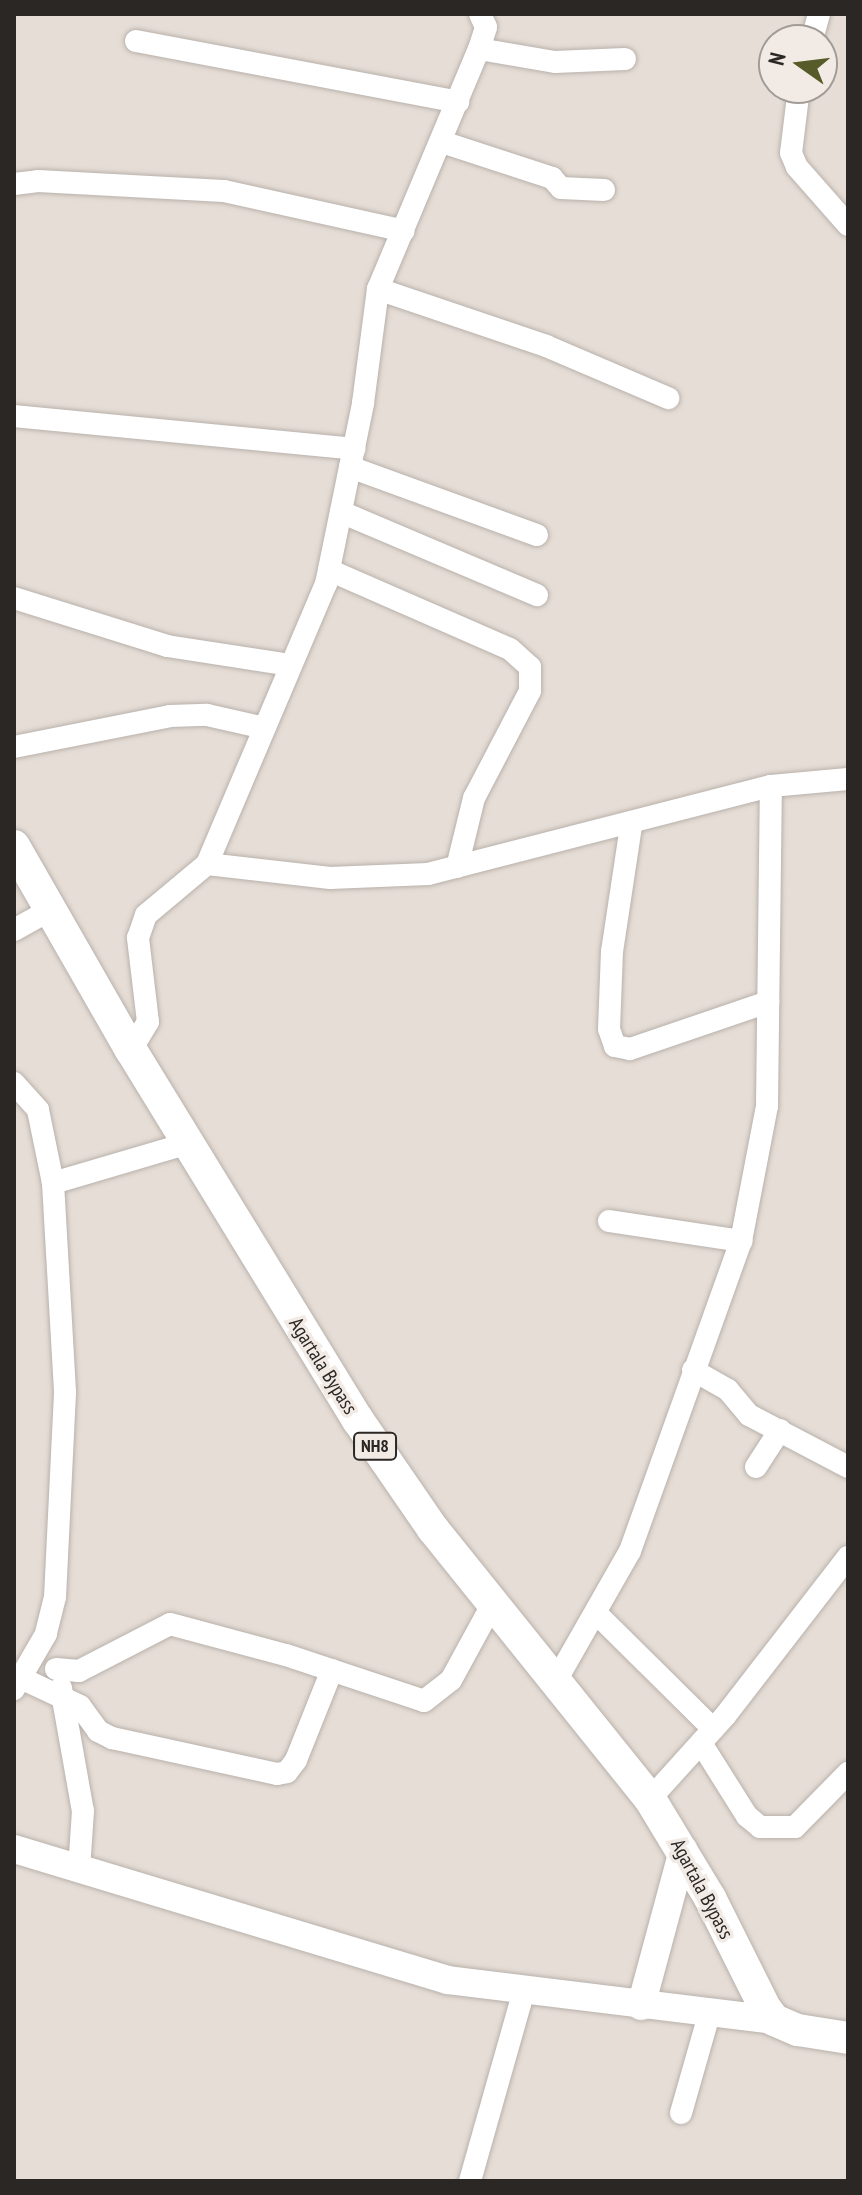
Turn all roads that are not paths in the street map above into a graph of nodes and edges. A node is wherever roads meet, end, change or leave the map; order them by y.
1 (480, 14) edge
2 (136, 41) dead end
3 (479, 49) junction
4 (625, 59) dead end
5 (458, 102) junction
6 (797, 104) edge
7 (442, 142) junction
8 (14, 184) edge
9 (604, 190) dead end
10 (848, 225) edge
11 (404, 231) junction
12 (378, 289) junction
13 (668, 398) dead end
14 (14, 416) edge
15 (352, 458) junction
16 (341, 512) junction
17 (537, 535) dead end
18 (329, 570) junction
19 (537, 595) dead end
20 (14, 598) edge
21 (290, 665) junction
22 (264, 728) junction
23 (14, 747) edge
24 (848, 779) edge
25 (771, 786) junction
26 (631, 826) junction
27 (14, 846) edge
28 (207, 864) junction
29 (457, 867) junction
30 (52, 909) junction
31 (14, 930) edge
32 (768, 1002) junction
33 (131, 1050) junction
34 (14, 1083) edge
35 (189, 1143) junction
36 (53, 1183) junction
37 (609, 1221) dead end
38 (741, 1241) junction
39 (693, 1370) junction
40 (780, 1430) junction
41 (756, 1467) dead end
42 (848, 1467) edge
43 (848, 1557) edge
44 (493, 1603) junction
45 (598, 1615) junction
46 (41, 1644) junction
47 (56, 1669) junction
48 (332, 1670) junction
49 (557, 1679) junction
50 (19, 1684) edge
51 (62, 1695) junction
52 (707, 1736) junction
53 (848, 1773) edge
54 (650, 1799) junction
55 (14, 1849) edge
56 (683, 1850) junction
57 (79, 1869) junction
58 (524, 1990) junction
59 (641, 2006) junction
60 (710, 2011) junction
61 (774, 2020) junction
62 (848, 2038) edge
63 (681, 2113) dead end
64 (470, 2181) edge

1 - 3 street
2 - 5 street
3 - 4 street
3 - 5 street
5 - 7 street
6 - 10 street
7 - 9 street
7 - 11 street
8 - 11 street
11 - 12 street
12 - 13 street
12 - 15 street
14 - 15 street
15 - 16 street
15 - 17 street
16 - 18 street
16 - 19 street
18 - 21 street
18 - 29 street
20 - 21 street
21 - 22 street
22 - 23 street
22 - 28 street
24 - 25 street
25 - 26 street
25 - 32 street
26 - 29 street
26 - 32 street
27 - 30 highway, Agartala Bypass / NH8
28 - 29 street
28 - 33 street
30 - 31 street
30 - 33 highway, Agartala Bypass / NH8
32 - 38 street
33 - 35 highway, Agartala Bypass / NH8
34 - 36 street
35 - 36 street
35 - 44 highway, Agartala Bypass / NH8
36 - 46 street
37 - 38 street
38 - 39 street
39 - 40 street
39 - 45 street
40 - 41 street
40 - 42 street
43 - 52 street
44 - 48 street
44 - 49 highway, Agartala Bypass / NH8
45 - 49 street
45 - 52 street
46 - 47 street
46 - 50 street
47 - 48 street
47 - 51 street
48 - 51 street
49 - 54 highway, Agartala Bypass / NH8
50 - 51 street
51 - 57 street
52 - 53 street
52 - 54 street
54 - 56 highway, Agartala Bypass / NH8
55 - 57 main road
56 - 59 main road
56 - 61 highway, Agartala Bypass / NH8
57 - 58 main road
58 - 59 main road
58 - 64 street
59 - 60 main road
60 - 61 main road
60 - 63 street
61 - 62 highway

